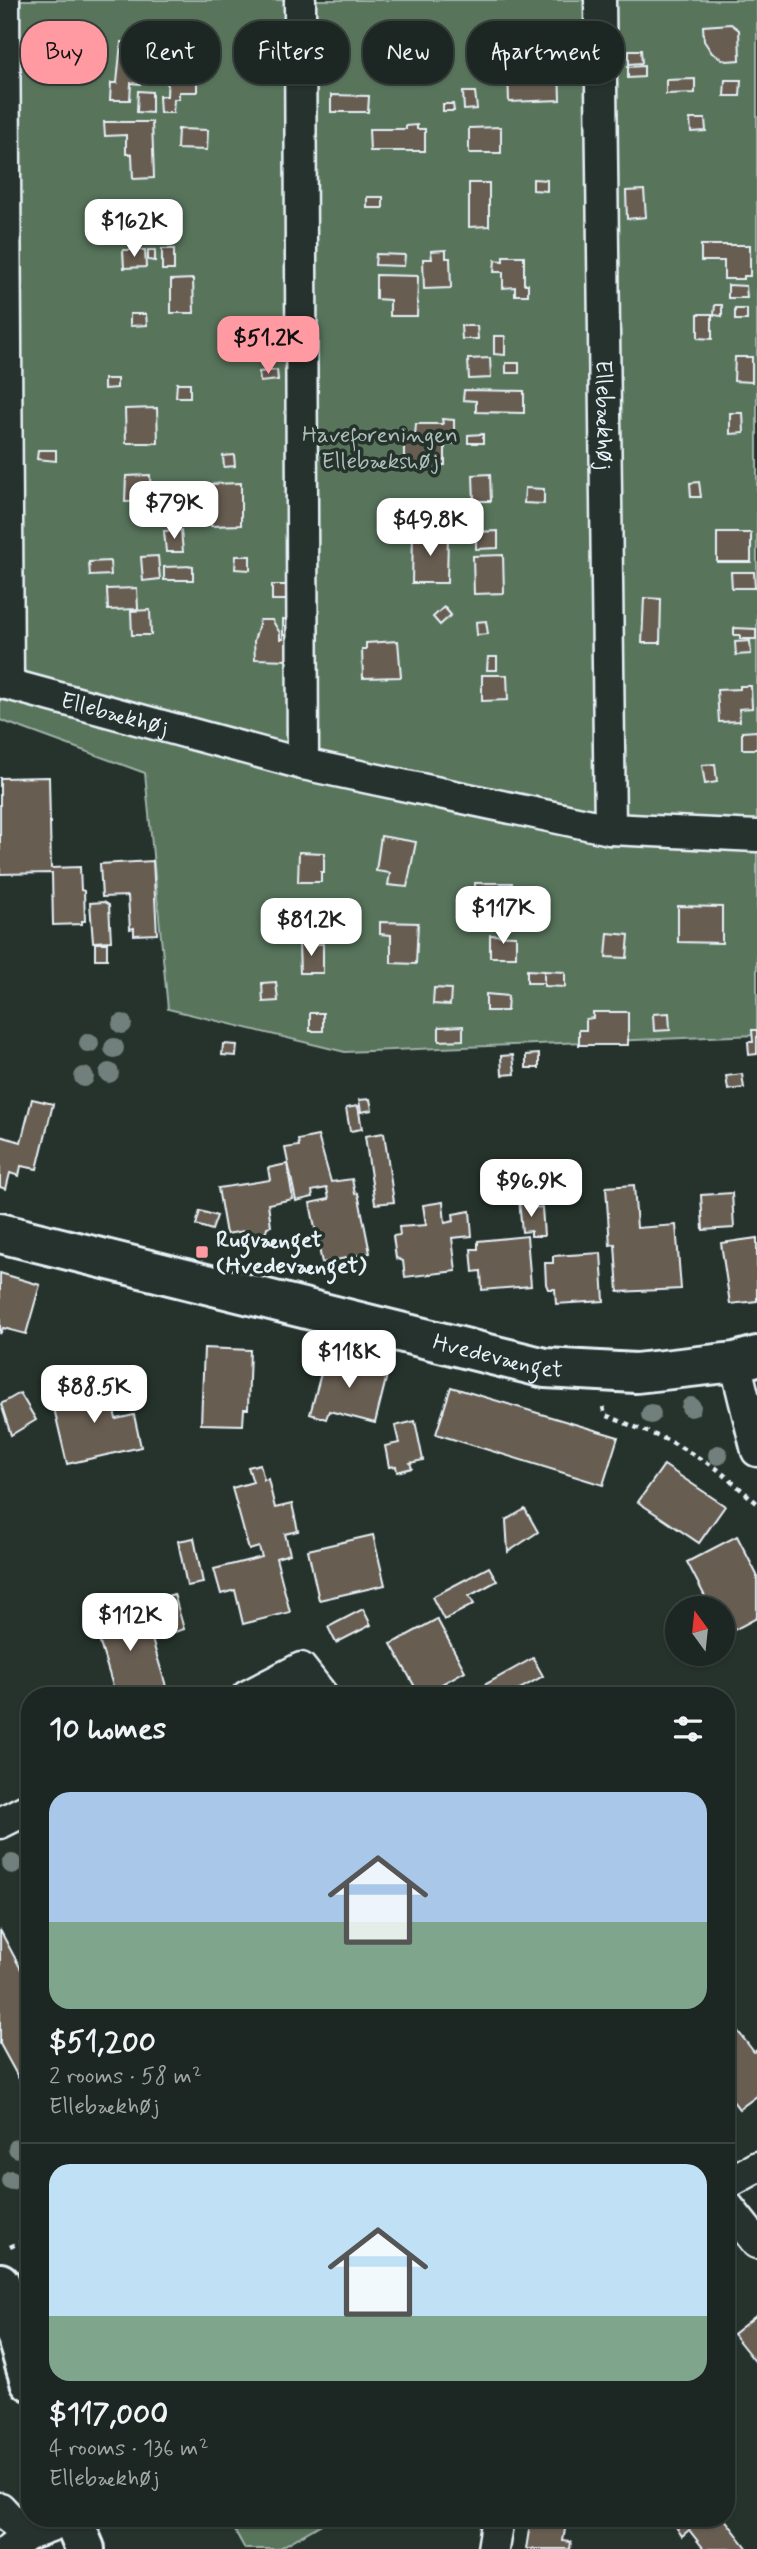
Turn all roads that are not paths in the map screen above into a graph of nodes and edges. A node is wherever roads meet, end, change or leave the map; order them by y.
1 (4, 0) edge
2 (300, 0) edge
3 (600, 0) edge
4 (4, 683) edge
5 (303, 764) junction
6 (610, 830) junction
7 (757, 836) edge
8 (0, 1233) edge
9 (746, 1359) edge
10 (757, 1451) edge
11 (264, 1687) edge
12 (316, 1687) edge
13 (21, 1812) edge
14 (0, 1823) edge
15 (757, 2167) edge
16 (735, 2179) edge
17 (735, 2216) edge
18 (757, 2244) edge
19 (0, 2283) edge
20 (21, 2352) edge
21 (0, 2508) edge
22 (53, 2527) edge
23 (75, 2527) edge
24 (497, 2527) edge
25 (18, 2542) edge
26 (85, 2549) edge
27 (493, 2549) edge

1 - 4 street, Ellebækhøj
2 - 5 street
3 - 6 street, Ellebækhøj
4 - 5 street, Ellebækhøj
5 - 6 street, Ellebækhøj
6 - 7 street, Ellebækhøj
8 - 9 street, Hvedevænget
9 - 10 street
11 - 12 street
13 - 14 street
15 - 16 street
17 - 18 street
19 - 20 street
21 - 25 street
22 - 25 street
23 - 26 street
24 - 27 street

